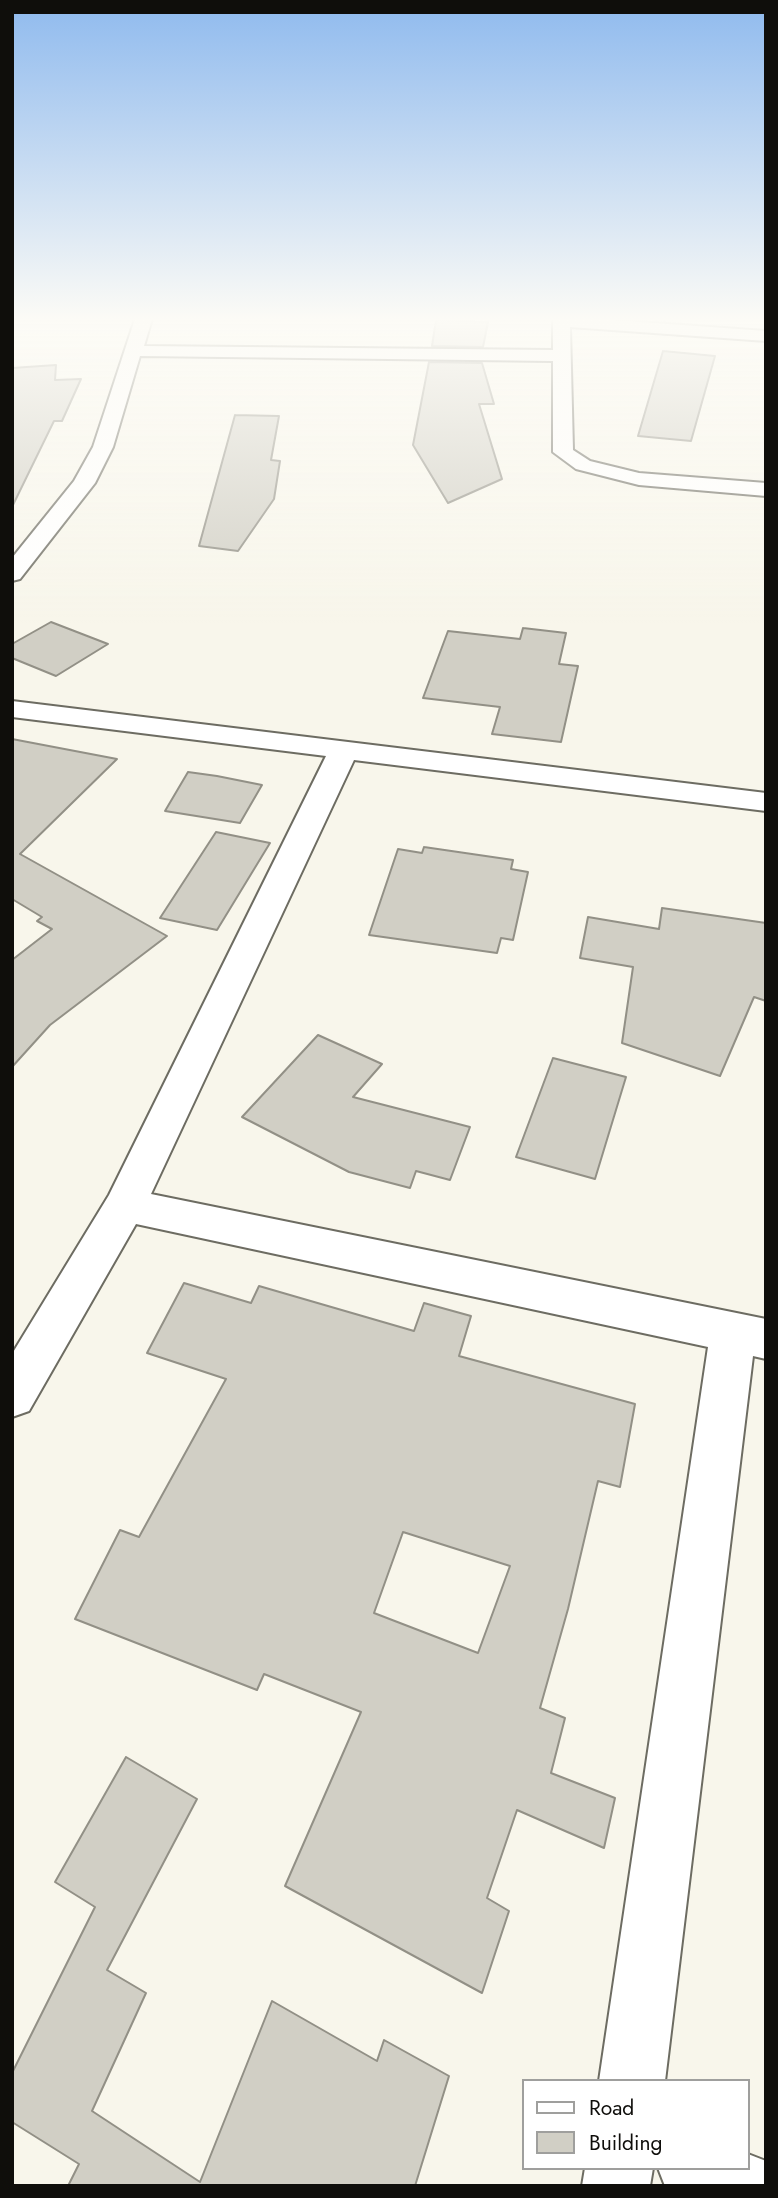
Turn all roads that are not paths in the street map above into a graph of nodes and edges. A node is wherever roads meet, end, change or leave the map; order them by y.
1 (110, 422) edge
2 (563, 422) edge
3 (766, 490) edge
4 (12, 573) edge
5 (12, 709) edge
6 (343, 752) junction
7 (766, 802) edge
8 (125, 1205) junction
9 (750, 1336) edge
10 (12, 1396) edge
11 (632, 2079) edge
12 (698, 2170) edge
13 (743, 2186) edge

1 - 4 street
2 - 3 street
5 - 6 street
6 - 7 street
6 - 8 street
8 - 9 street
8 - 10 street
9 - 11 street
12 - 13 street

